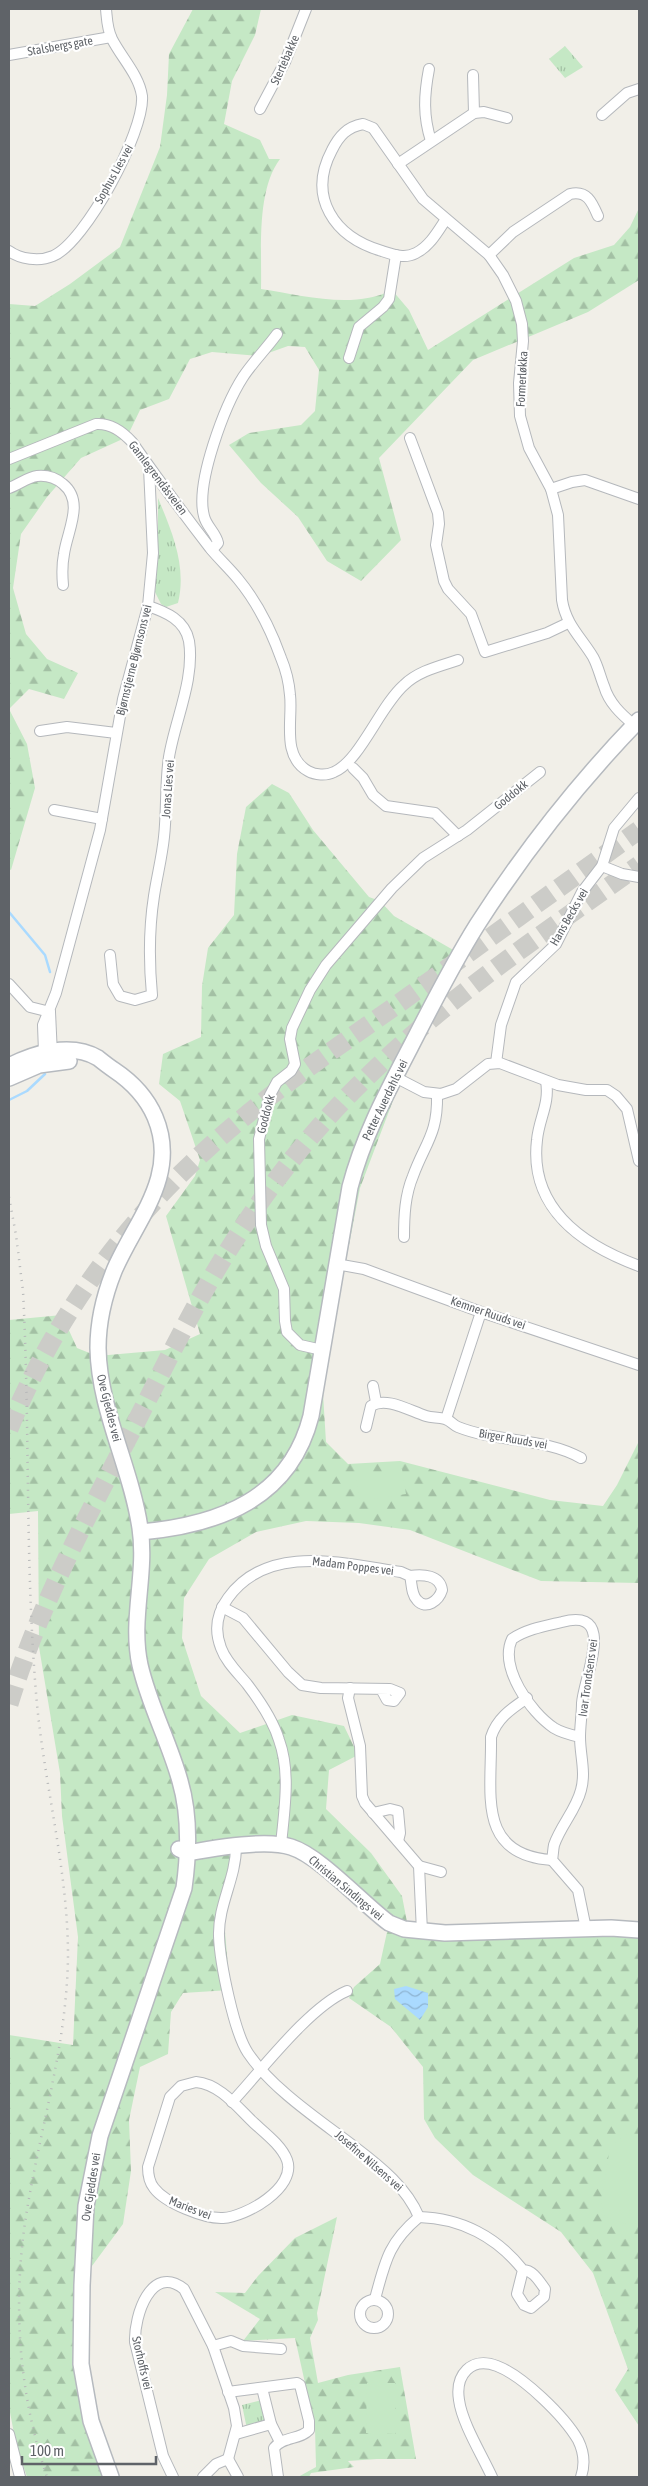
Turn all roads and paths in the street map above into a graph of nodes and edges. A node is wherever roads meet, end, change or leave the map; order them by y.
1 (106, 9) edge
2 (306, 9) edge
3 (111, 37) junction
4 (9, 55) edge
5 (429, 69) dead end
6 (473, 75) dead end
7 (639, 89) edge
8 (260, 110) dead end
9 (474, 113) junction
10 (602, 114) dead end
11 (507, 118) dead end
12 (431, 141) junction
13 (398, 164) junction
14 (598, 216) dead end
15 (446, 219) junction
16 (9, 251) edge
17 (396, 255) junction
18 (489, 255) junction
19 (276, 334) dead end
20 (349, 358) dead end
21 (410, 438) dead end
22 (9, 459) edge
23 (149, 467) junction
24 (9, 488) edge
25 (550, 489) junction
26 (639, 499) edge
27 (212, 550) junction
28 (63, 585) dead end
29 (148, 606) junction
30 (568, 623) junction
31 (458, 660) dead end
32 (637, 723) edge
33 (40, 731) dead end
34 (116, 733) junction
35 (353, 768) dead end
36 (540, 772) dead end
37 (639, 798) edge
38 (54, 810) dead end
39 (102, 819) junction
40 (458, 836) junction
41 (602, 866) junction
42 (639, 877) edge
43 (110, 955) dead end
44 (9, 984) edge
45 (50, 1012) junction
46 (49, 1055) junction
47 (496, 1063) junction
48 (9, 1066) edge
49 (395, 1077) junction
50 (9, 1078) edge
51 (546, 1081) junction
52 (436, 1095) junction
53 (639, 1161) edge
54 (404, 1237) dead end
55 (336, 1264) junction
56 (639, 1266) edge
57 (481, 1312) junction
58 (322, 1350) junction
59 (639, 1365) edge
60 (373, 1386) dead end
61 (376, 1402) junction
62 (446, 1419) junction
63 (366, 1427) dead end
64 (581, 1458) dead end
65 (141, 1532) junction
66 (410, 1576) dead end
67 (222, 1607) junction
68 (350, 1688) junction
69 (380, 1689) dead end
70 (527, 1698) junction
71 (580, 1737) junction
72 (373, 1814) junction
73 (398, 1841) junction
74 (281, 1845) junction
75 (236, 1847) junction
76 (185, 1849) junction
77 (552, 1860) junction
78 (418, 1866) junction
79 (441, 1872) dead end
80 (586, 1929) junction
81 (639, 1930) edge
82 (422, 1932) junction
83 (347, 1992) dead end
84 (261, 2069) junction
85 (232, 2102) junction
86 (419, 2218) junction
87 (523, 2270) dead end
88 (375, 2299) dead end
89 (213, 2346) junction
90 (281, 2349) dead end
91 (262, 2388) junction
92 (228, 2392) junction
93 (271, 2424) junction
94 (9, 2434) edge
95 (236, 2434) junction
96 (280, 2442) junction
97 (228, 2460) junction
98 (20, 2477) edge
99 (111, 2477) edge
100 (173, 2477) edge
101 (203, 2477) edge
102 (238, 2477) edge
103 (278, 2477) edge
104 (492, 2477) edge
105 (581, 2477) edge

1 - 3 street, Sophus Lies vei
2 - 8 street, Stertebakke
3 - 4 street, Stalsbergs gate
3 - 16 street, Sophus Lies vei
5 - 12 street
6 - 9 street
7 - 10 street
9 - 11 street
9 - 12 street
12 - 13 street
13 - 15 street, Formerløkka
13 - 17 street, Formerløkka
14 - 18 street
15 - 17 street
15 - 18 street, Formerløkka
17 - 20 street
18 - 25 street, Formerløkka
19 - 27 street, Gamlegrendåsveien
21 - 30 street
22 - 23 street, Gamlegrendåsveien
23 - 27 street, Gamlegrendåsveien
23 - 29 street, Bjørnstjerne Bjørnsons vei
24 - 28 street
25 - 26 street
25 - 30 street, Formerløkka
27 - 31 street, Gamlegrendåsveien
29 - 34 street, Bjørnstjerne Bjørnsons vei
29 - 43 street, Jonas Lies vei
30 - 32 street, Formerløkka
32 - 49 street, Petter Auerdahls vei
33 - 34 street, Bjørnstjerne Bjørnsons vei
34 - 39 street, Bjørnstjerne Bjørnsons vei
35 - 40 street
36 - 40 street, Goddokk
37 - 41 street, Hans Becks vei
38 - 39 street
39 - 45 street, Bjørnstjerne Bjørnsons vei
40 - 58 street, Goddokk
41 - 42 street
41 - 47 street, Hans Becks vei
44 - 45 street
45 - 46 street, Bjørnstjerne Bjørnsons vei
46 - 48 street, Ove Gjeddes vei
46 - 50 street, Ove Gjeddes vei
46 - 65 street, Ove Gjeddes vei
47 - 51 street
47 - 52 street
49 - 52 street
49 - 55 street, Petter Auerdahls vei
51 - 53 street
51 - 56 street
52 - 54 street
55 - 57 street, Kemner Ruuds vei
55 - 58 street, Petter Auerdahls vei
57 - 59 street, Kemner Ruuds vei
57 - 62 street
58 - 65 street, Petter Auerdahls vei
60 - 61 street
61 - 62 street, Birger Ruuds vei
61 - 63 street
62 - 64 street, Birger Ruuds vei
65 - 76 street, Ove Gjeddes vei
66 - 67 street, Madam Poppes vei
67 - 68 street
67 - 74 street, Madam Poppes vei
68 - 69 street
68 - 72 street
70 - 71 street, Ivar Trondsens vei
70 - 71 street, Ivar Trondsens vei
70 - 77 street
71 - 77 street, Ivar Trondsens vei
72 - 73 street
72 - 73 street
73 - 78 street
74 - 75 street, Christian Sindings vei
74 - 82 street, Christian Sindings vei
75 - 76 street, Christian Sindings vei
75 - 84 street, Josefine Nilsens vei
76 - 99 street, Ove Gjeddes vei
77 - 80 street
78 - 79 street
78 - 82 street
80 - 81 street, Christian Sindings vei
80 - 82 street, Christian Sindings vei
83 - 84 street
84 - 85 street
84 - 86 street, Josefine Nilsens vei
85 - 85 street, Maries vei
86 - 87 street
86 - 88 street
89 - 90 street
89 - 92 street, Storhoffs vei
89 - 100 street, Storhoffs vei
91 - 92 street
91 - 93 street
91 - 96 street
92 - 95 street, Storhoffs vei
93 - 95 street
93 - 96 street
94 - 98 street
95 - 97 street, Storhoffs vei
96 - 103 street
97 - 101 street
97 - 102 street
104 - 105 street

